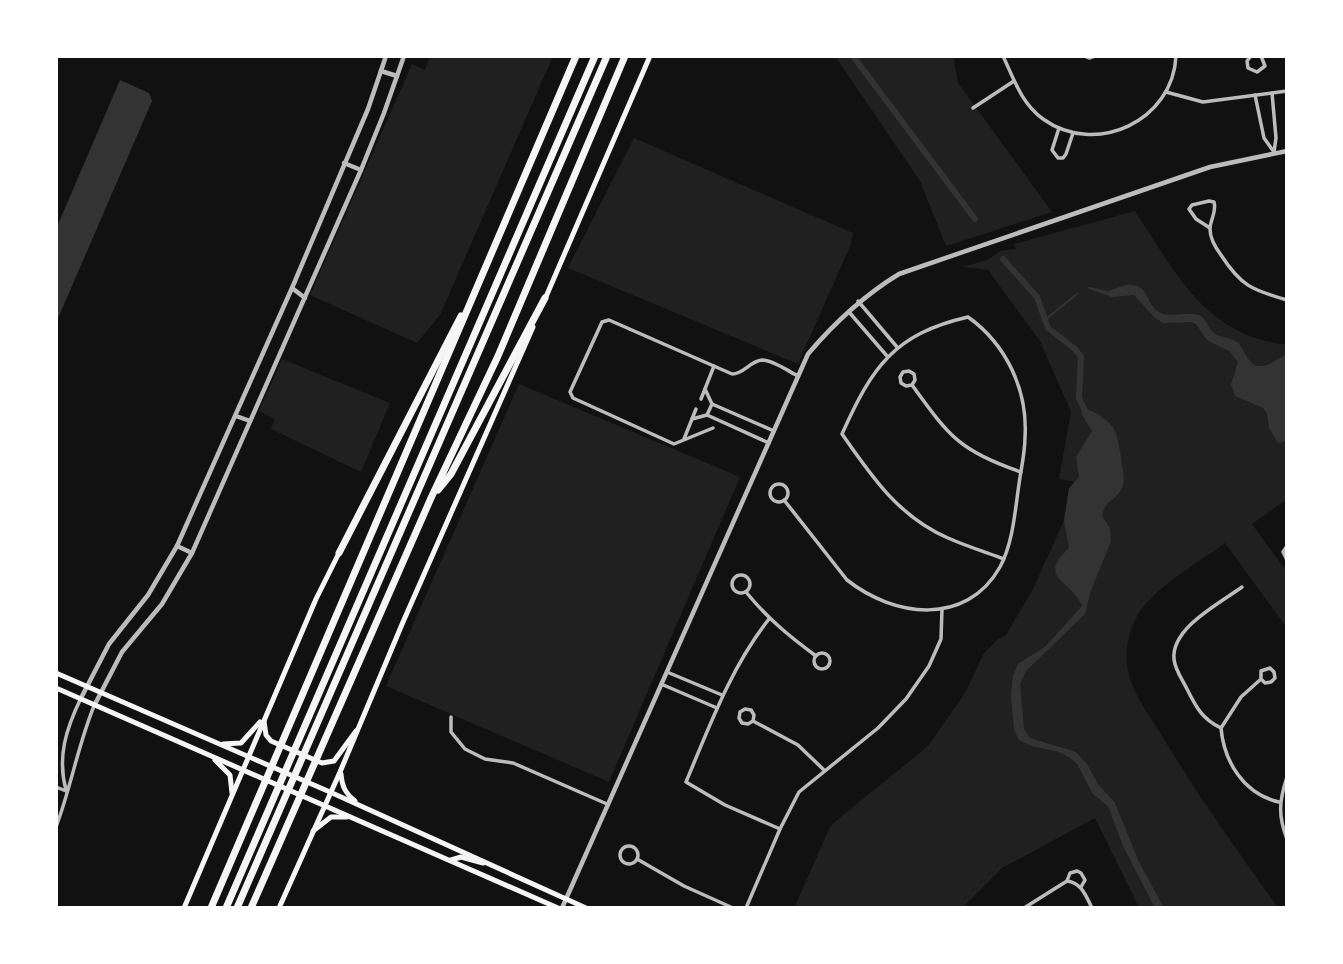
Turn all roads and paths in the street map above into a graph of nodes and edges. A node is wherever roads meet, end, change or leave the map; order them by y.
1 (386, 56) edge
2 (404, 56) edge
3 (576, 56) edge
4 (595, 56) edge
5 (607, 56) edge
6 (625, 56) edge
7 (650, 56) edge
8 (1003, 56) edge
9 (1084, 56) edge
10 (1095, 56) edge
11 (1176, 56) edge
12 (1251, 56) edge
13 (1261, 56) edge
14 (381, 71) junction
15 (397, 76) junction
16 (1014, 81) junction
17 (1287, 91) edge
18 (1166, 92) junction
19 (1272, 93) junction
20 (1255, 95) junction
21 (973, 108) dead end
22 (1059, 128) junction
23 (1073, 133) junction
24 (1287, 151) edge
25 (1274, 152) junction
26 (344, 163) junction
27 (361, 170) junction
28 (1210, 228) junction
29 (495, 246) junction
30 (292, 288) junction
31 (305, 298) junction
32 (545, 299) junction
33 (1287, 300) edge
34 (858, 301) junction
35 (848, 310) junction
36 (897, 348) junction
37 (887, 356) junction
38 (715, 366) junction
39 (798, 376) junction
40 (912, 385) junction
41 (705, 389) junction
42 (701, 399) dead end
43 (712, 404) junction
44 (696, 409) dead end
45 (707, 415) junction
46 (236, 416) junction
47 (692, 419) junction
48 (250, 421) junction
49 (713, 428) dead end
50 (774, 430) junction
51 (683, 441) junction
52 (769, 443) junction
53 (1021, 472) junction
54 (431, 498) junction
55 (785, 500) junction
56 (1287, 546) edge
57 (177, 547) junction
58 (192, 553) junction
59 (339, 553) joint
60 (1004, 559) junction
61 (1287, 560) edge
62 (1242, 587) dead end
63 (746, 592) junction
64 (942, 609) junction
65 (769, 619) junction
66 (816, 656) junction
67 (667, 671) junction
68 (56, 673) edge
69 (1261, 679) junction
70 (662, 684) junction
71 (86, 687) junction
72 (56, 688) edge
73 (100, 693) junction
74 (722, 695) junction
75 (81, 698) junction
76 (95, 705) junction
77 (717, 708) junction
78 (451, 717) dead end
79 (264, 718) junction
80 (753, 721) junction
81 (361, 725) junction
82 (1221, 728) junction
83 (217, 744) junction
84 (207, 754) junction
85 (248, 757) junction
86 (242, 769) junction
87 (825, 771) junction
88 (340, 772) junction
89 (1287, 777) edge
90 (56, 787) edge
91 (66, 791) junction
92 (330, 792) junction
93 (232, 793) junction
94 (1279, 802) junction
95 (324, 804) junction
96 (607, 804) junction
97 (363, 807) junction
98 (358, 819) junction
99 (56, 827) edge
100 (780, 829) junction
101 (311, 833) junction
102 (1287, 839) edge
103 (637, 859) junction
104 (451, 860) junction
105 (493, 865) junction
106 (1067, 881) junction
107 (1081, 887) junction
108 (566, 899) junction
109 (184, 908) edge
110 (211, 908) edge
111 (226, 908) edge
112 (237, 908) edge
113 (251, 908) edge
114 (279, 908) edge
115 (560, 908) edge
116 (586, 908) edge
117 (733, 908) edge
118 (746, 908) edge
119 (1024, 908) edge
120 (1092, 908) edge

1 - 14 street
2 - 15 street
3 - 29 highway
4 - 111 highway
5 - 112 highway
6 - 54 highway
7 - 32 main road
8 - 16 street
9 - 10 street
11 - 18 street
12 - 13 street
14 - 15 street
14 - 26 street
15 - 27 street
16 - 21 street
16 - 22 street
17 - 19 street
18 - 20 street
18 - 23 street
19 - 20 street
19 - 25 street
20 - 25 street
22 - 23 street
22 - 23 street
24 - 25 street
25 - 34 street
26 - 27 street
26 - 30 street
27 - 31 street
28 - 28 street
28 - 33 street
29 - 59 highway
29 - 110 highway
30 - 31 street
30 - 46 street
31 - 48 street
32 - 54 highway
32 - 81 main road
34 - 35 street
34 - 36 street
35 - 37 street
35 - 39 street
36 - 37 street
36 - 53 street
37 - 60 street
38 - 39 street
38 - 41 street
38 - 51 street
39 - 50 street
40 - 40 street
40 - 53 street
41 - 42 street
41 - 43 street
43 - 45 street
43 - 50 street
44 - 47 street
45 - 47 street
45 - 52 street
46 - 48 street
46 - 57 street
47 - 51 street
48 - 58 street
49 - 51 street
50 - 52 street
52 - 67 street
53 - 60 street
54 - 113 highway
55 - 55 street
55 - 64 street
56 - 61 street
57 - 58 street
57 - 71 street
58 - 73 street
59 - 79 main road
60 - 64 street
62 - 82 street
63 - 63 street
63 - 65 street
64 - 87 street
65 - 66 street
65 - 74 street
66 - 66 street
67 - 70 street
67 - 74 street
68 - 71 main road
69 - 69 street
69 - 82 street
70 - 77 street
70 - 96 street
71 - 73 main road
71 - 75 street
72 - 75 main road
73 - 76 street
73 - 83 main road
74 - 77 street
75 - 76 main road
75 - 91 street
76 - 84 main road
76 - 91 street
77 - 100 street
78 - 96 street
79 - 81 main road
79 - 83 main road
79 - 85 main road
80 - 80 street
80 - 87 street
81 - 88 main road
82 - 94 street
83 - 85 main road
84 - 86 main road
84 - 93 main road
85 - 86 main road
85 - 92 main road
86 - 93 main road
86 - 95 main road
87 - 100 street
88 - 92 main road
88 - 97 main road
89 - 94 street
90 - 91 street
91 - 99 street
92 - 95 main road
92 - 97 main road
93 - 109 main road
94 - 102 street
95 - 98 main road
95 - 101 main road
96 - 108 street
97 - 105 main road
98 - 101 main road
98 - 104 main road
100 - 118 street
101 - 114 main road
103 - 103 street
103 - 117 street
104 - 105 main road
104 - 115 main road
105 - 108 main road
106 - 107 street
106 - 107 street
106 - 119 street
107 - 120 street
108 - 115 street
108 - 116 main road

